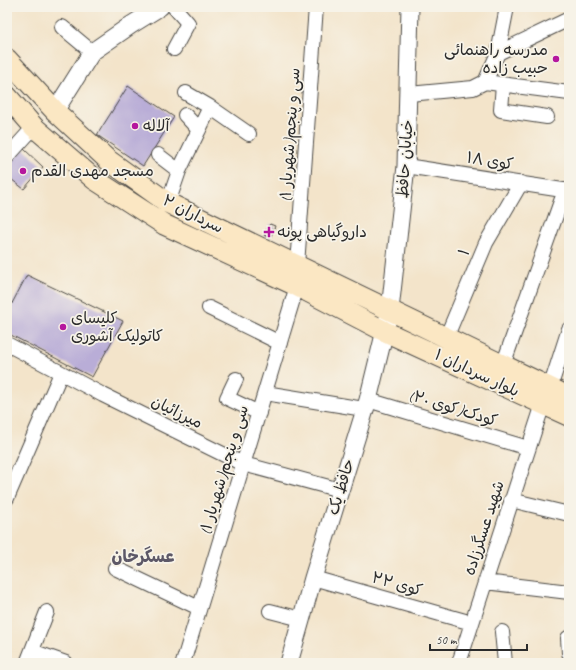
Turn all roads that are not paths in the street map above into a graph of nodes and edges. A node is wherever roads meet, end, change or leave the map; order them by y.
1 (160, 7) edge
2 (174, 7) edge
3 (316, 7) edge
4 (410, 7) edge
5 (507, 7) edge
6 (569, 19) edge
7 (62, 27) dead end
8 (174, 49) dead end
9 (92, 52) junction
10 (498, 53) junction
11 (7, 60) edge
12 (485, 82) junction
13 (503, 84) junction
14 (186, 93) dead end
15 (409, 94) junction
16 (569, 94) edge
17 (7, 96) edge
18 (210, 107) junction
19 (55, 111) junction
20 (185, 115) dead end
21 (547, 117) dead end
22 (34, 127) junction
23 (199, 130) junction
24 (249, 134) dead end
25 (158, 155) dead end
26 (7, 157) edge
27 (406, 166) junction
28 (179, 170) junction
29 (520, 183) junction
30 (567, 190) edge
31 (168, 202) junction
32 (297, 265) junction
33 (297, 286) junction
34 (209, 308) dead end
35 (390, 310) junction
36 (569, 329) edge
37 (384, 331) junction
38 (446, 338) junction
39 (280, 343) junction
40 (7, 344) edge
41 (502, 365) junction
42 (61, 373) junction
43 (236, 379) dead end
44 (265, 393) junction
45 (546, 396) junction
46 (569, 397) edge
47 (366, 405) junction
48 (258, 413) junction
49 (569, 416) edge
50 (528, 448) junction
51 (243, 464) junction
52 (340, 490) junction
53 (7, 498) edge
54 (511, 500) junction
55 (569, 514) edge
56 (115, 568) dead end
57 (313, 578) junction
58 (485, 582) junction
59 (569, 592) edge
60 (199, 608) junction
61 (270, 611) dead end
62 (47, 612) dead end
63 (301, 618) junction
64 (472, 623) junction
65 (502, 632) dead end
66 (568, 638) edge
67 (569, 653) edge
68 (30, 657) edge
69 (66, 663) edge
70 (183, 663) edge
71 (289, 663) edge
72 (459, 663) edge
73 (505, 663) edge

1 - 9 street
2 - 8 street
3 - 32 street, سی و پنجم(شهریار ۱)
4 - 15 street, خیابان حافظ
5 - 10 street
6 - 10 street
7 - 9 street
9 - 19 street
10 - 12 street
11 - 19 main road, سرداران ۲
12 - 13 street
12 - 15 street
13 - 16 street
13 - 21 street
14 - 18 street
15 - 27 street, خیابان حافظ
17 - 22 main road, سرداران ۲
18 - 23 street
18 - 24 street
19 - 22 main road
19 - 31 main road, سرداران ۲
20 - 23 street
22 - 26 street
22 - 33 main road, سرداران ۲
23 - 28 street
25 - 28 street
27 - 29 street, کوی ۱۸
27 - 35 street, خیابان حافظ
28 - 31 street
29 - 30 street, کوی ۱۸
29 - 38 street, ۱
30 - 41 street
31 - 32 main road, سرداران ۲
32 - 33 street, سی و پنجم(شهریار ۱)
32 - 35 main road, سرداران ۲
33 - 37 main road, سرداران ۲
33 - 39 street, سی و پنجم(شهریار ۱)
34 - 39 street
35 - 37 street, حافظ یک
35 - 38 main road, بلوار سرداران ۱
36 - 45 street, شهید عسگرزاده
37 - 45 main road, بلوار سرداران ۱
37 - 47 street, حافظ یک
38 - 41 main road, بلوار سرداران ۱
39 - 44 street, سی و پنجم(شهریار ۱)
40 - 42 street, میرزائیان
41 - 45 main road, بلوار سرداران ۱
42 - 51 street, میرزائیان
42 - 53 street
43 - 48 street
44 - 47 street, کودک(کوی ۲۰)
44 - 48 street, سی و پنجم(شهریار ۱)
45 - 46 main road, بلوار سرداران ۱
45 - 49 main road, بلوار سرداران ۱
45 - 50 street, شهید عسگرزاده
47 - 50 street, کودک(کوی ۲۰)
47 - 52 street, حافظ یک
48 - 51 street, سی و پنجم(شهریار ۱)
50 - 54 street, شهید عسگرزاده
51 - 52 street, میرزائیان
51 - 60 street, سی و پنجم(شهریار ۱)
52 - 57 street, حافظ یک
54 - 55 street
54 - 58 street, شهید عسگرزاده
56 - 60 street
57 - 63 street, حافظ یک
57 - 64 street, کوی ۲۲
58 - 59 street
58 - 64 street, شهید عسگرزاده
60 - 70 street, سی و پنجم(شهریار ۱)
61 - 63 street
62 - 68 street
63 - 71 street, حافظ یک
64 - 72 street, شهید عسگرزاده
65 - 73 street
66 - 67 street
68 - 69 street

